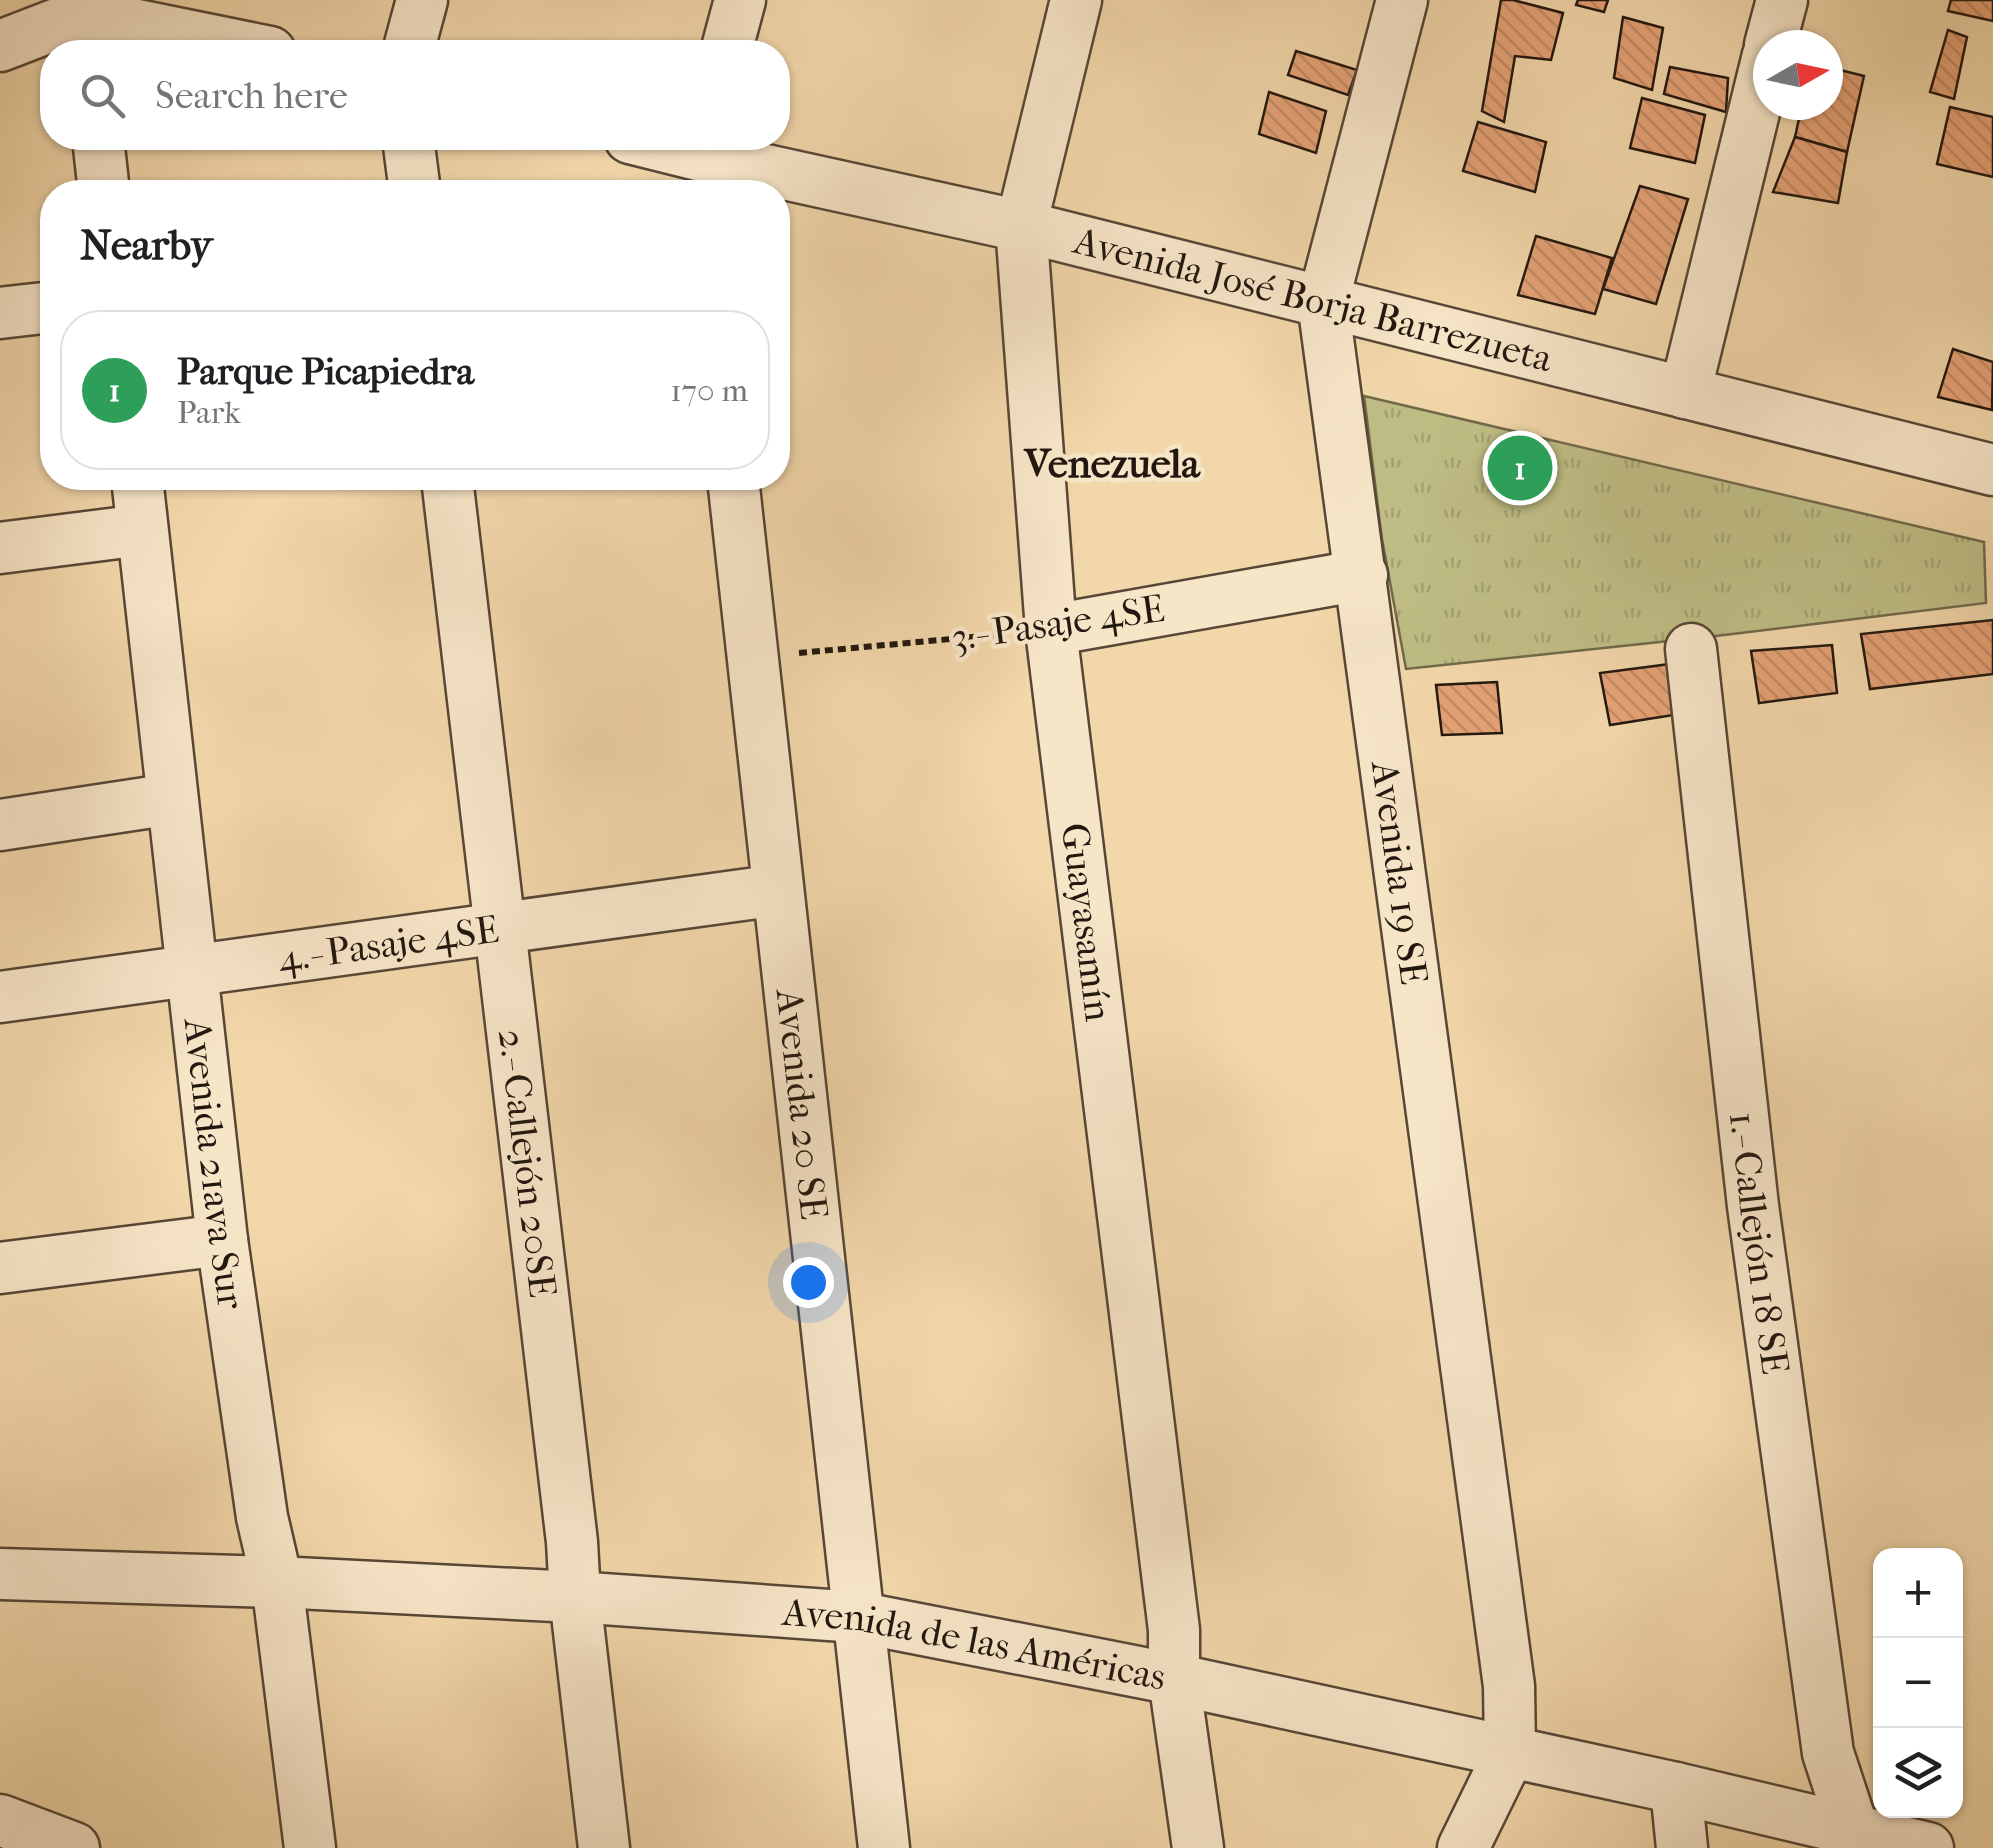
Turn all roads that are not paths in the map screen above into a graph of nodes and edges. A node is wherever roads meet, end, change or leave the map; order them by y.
1 (422, 0) edge
2 (740, 0) edge
3 (1076, 0) edge
4 (1402, 0) edge
5 (1782, 0) edge
6 (86, 22) edge
7 (1774, 30) edge
8 (196, 40) edge
9 (411, 40) edge
10 (729, 40) edge
11 (0, 46) edge
12 (1753, 116) edge
13 (99, 150) edge
14 (410, 150) edge
15 (666, 150) edge
16 (701, 162) edge
17 (103, 180) edge
18 (413, 180) edge
19 (1021, 226) junction
20 (1324, 302) junction
21 (40, 308) edge
22 (0, 313) edge
23 (1685, 393) junction
24 (1993, 470) edge
25 (138, 490) edge
26 (448, 490) edge
27 (734, 490) edge
28 (142, 530) junction
29 (0, 548) edge
30 (1362, 576) junction
31 (1051, 630) junction
32 (1691, 649) dead end
33 (172, 799) junction
34 (0, 825) edge
35 (778, 890) junction
36 (499, 928) junction
37 (192, 970) junction
38 (0, 997) edge
39 (222, 1240) junction
40 (0, 1268) edge
41 (0, 1574) edge
42 (277, 1582) junction
43 (575, 1597) junction
44 (857, 1618) junction
45 (1174, 1679) junction
46 (1510, 1752) junction
47 (1676, 1788) junction
48 (0, 1820) edge
49 (1854, 1832) junction
50 (74, 1848) edge
51 (310, 1848) edge
52 (604, 1848) edge
53 (884, 1848) edge
54 (1198, 1848) edge
55 (1463, 1848) edge
56 (1682, 1848) edge
57 (1928, 1848) edge

1 - 9 street
2 - 10 street
3 - 19 street, Guayasamín
4 - 20 street, Avenida 19 SE
5 - 7 street
6 - 8 street
6 - 11 street
12 - 23 street
13 - 17 street
14 - 18 street
15 - 16 street, Avenida José Borja Barrezueta
16 - 19 street, Avenida José Borja Barrezueta
19 - 20 street, Avenida José Borja Barrezueta
19 - 31 street, Guayasamín
20 - 23 street, Avenida José Borja Barrezueta
20 - 30 street, Avenida 19 SE
21 - 22 street
23 - 24 street, Avenida José Borja Barrezueta
25 - 28 street, Avenida 21ava Sur
26 - 36 street, 2.- Callejón 20SE
27 - 35 street, Avenida 20 SE
28 - 29 street
28 - 33 street, Avenida 21ava Sur
30 - 31 street, 3.- Pasaje 4SE
30 - 46 street, Avenida 19 SE
31 - 45 street, Guayasamín
32 - 49 street, 1.- Callejón 18 SE
33 - 34 street
33 - 37 street, Avenida 21ava Sur
35 - 36 street, 4.- Pasaje 4SE
35 - 44 street, Avenida 20 SE
36 - 37 street, 4.- Pasaje 4SE
36 - 43 street, 2.- Callejón 20SE
37 - 38 street, 4.- Pasaje 4SE
37 - 39 street, Avenida 21ava Sur
39 - 40 street
39 - 42 street, Avenida 21ava Sur
41 - 42 street, Avenida de las Américas
42 - 43 street, Avenida de las Américas
42 - 51 street, Avenida 21ava Sur
43 - 44 street, Avenida de las Américas
43 - 52 street, 2.- Callejón 20SE
44 - 45 street, Avenida de las Américas
44 - 53 street, Avenida 20 SE
45 - 46 street, Avenida de las Américas
45 - 54 street, Guayasamín
46 - 47 street, Avenida de las Américas
46 - 55 street
47 - 49 street, Avenida de las Américas
47 - 56 street
48 - 50 street
49 - 57 street, Avenida de las Américas

